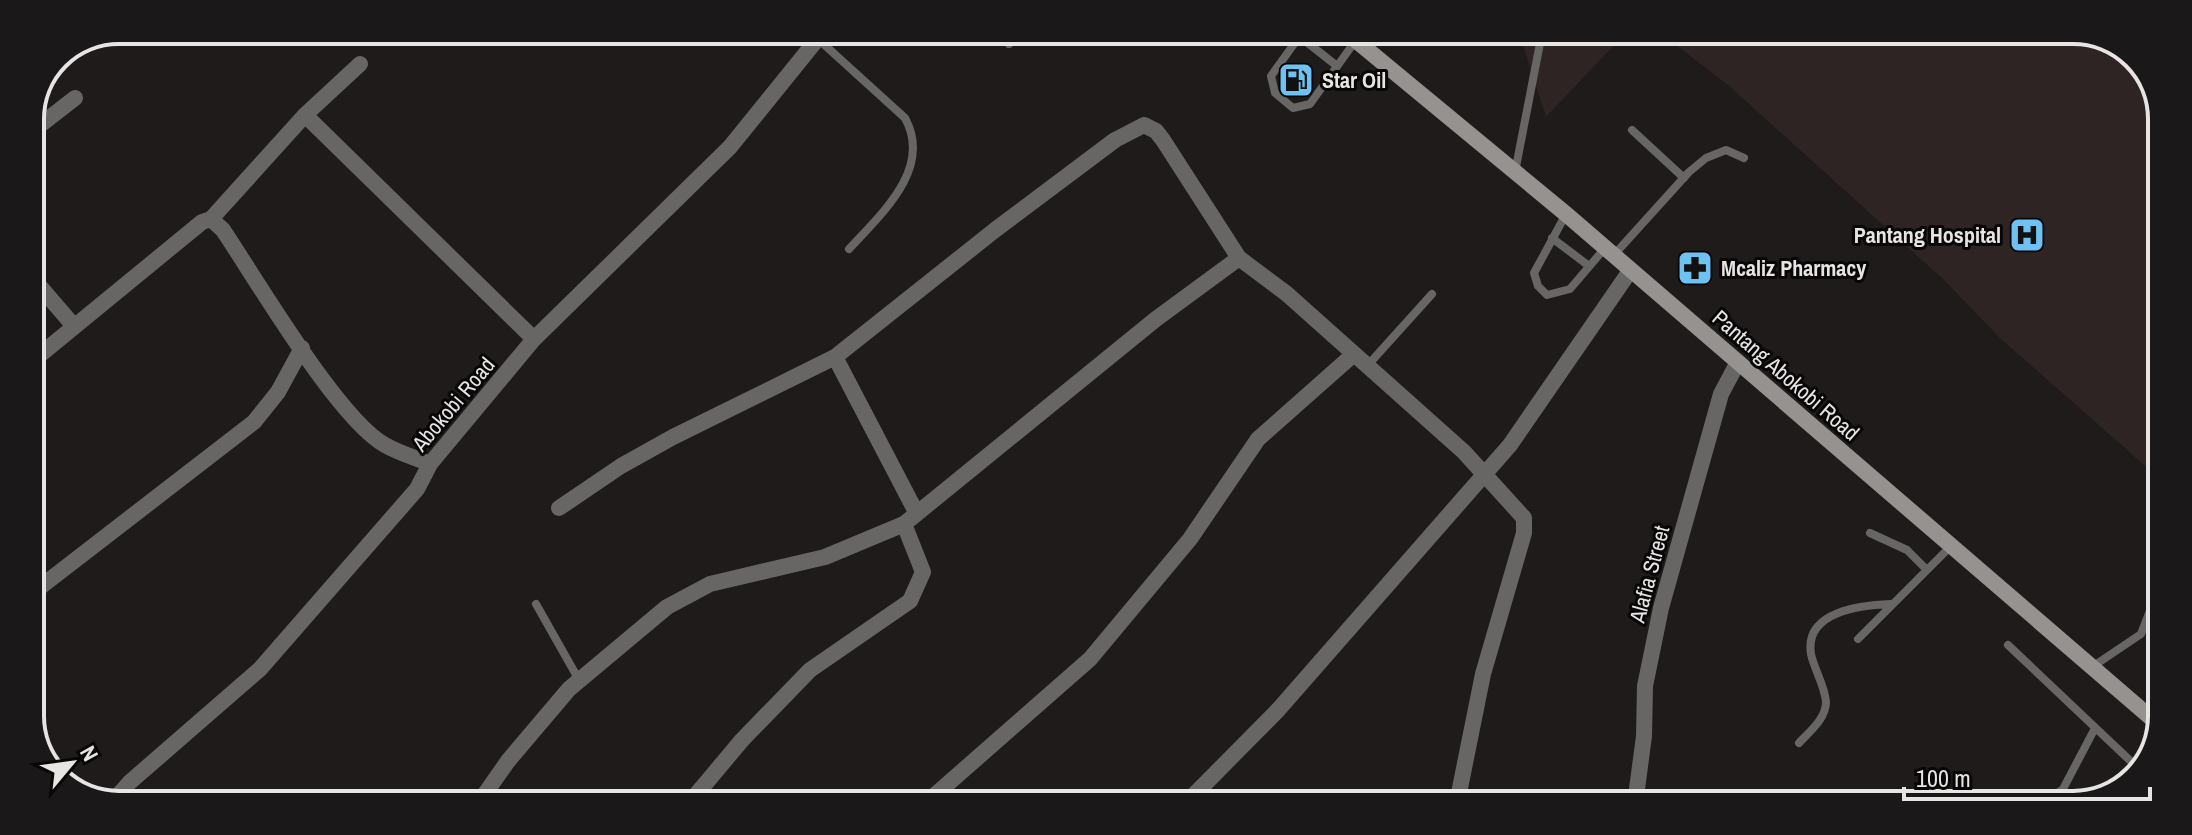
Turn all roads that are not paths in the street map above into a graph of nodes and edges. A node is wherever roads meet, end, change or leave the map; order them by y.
1 (813, 44) edge
2 (829, 44) edge
3 (1294, 44) edge
4 (1311, 44) edge
5 (1348, 44) edge
6 (1360, 44) edge
7 (1540, 44) edge
8 (360, 64) dead end
9 (1337, 66) junction
10 (75, 98) dead end
11 (305, 115) junction
12 (44, 122) edge
13 (1632, 130) dead end
14 (1744, 158) dead end
15 (1515, 172) junction
16 (1684, 178) junction
17 (1566, 214) junction
18 (211, 219) junction
19 (1552, 238) junction
20 (849, 249) dead end
21 (1608, 252) junction
22 (1239, 258) junction
23 (1589, 266) junction
24 (1630, 271) junction
25 (44, 291) edge
26 (1432, 294) dead end
27 (73, 325) junction
28 (534, 339) junction
29 (302, 348) junction
30 (44, 351) edge
31 (1354, 354) junction
32 (835, 357) junction
33 (1738, 362) junction
34 (1368, 365) junction
35 (430, 464) junction
36 (1485, 472) junction
37 (559, 508) dead end
38 (916, 512) junction
39 (904, 524) junction
40 (1870, 533) dead end
41 (1951, 546) junction
42 (1925, 568) junction
43 (44, 584) edge
44 (536, 604) dead end
45 (1891, 604) junction
46 (2148, 616) edge
47 (1858, 639) dead end
48 (2008, 645) dead end
49 (2091, 668) junction
50 (579, 680) junction
51 (2148, 716) edge
52 (2094, 730) junction
53 (1799, 743) dead end
54 (2132, 763) edge
55 (122, 791) edge
56 (487, 791) edge
57 (699, 791) edge
58 (940, 791) edge
59 (1203, 791) edge
60 (1459, 791) edge
61 (1637, 791) edge
62 (2060, 791) edge

1 - 28 street, Abokobi Road
2 - 20 lane
3 - 9 lane
4 - 9 lane
5 - 9 lane
6 - 15 street, Pantang Abokobi Road
7 - 15 lane
8 - 11 street
10 - 12 street
11 - 18 street
11 - 28 street
13 - 16 lane
14 - 16 lane
15 - 17 street, Pantang Abokobi Road
16 - 21 lane
17 - 19 lane
17 - 21 street, Pantang Abokobi Road
18 - 27 street
18 - 29 street
19 - 23 lane
19 - 23 lane
21 - 23 lane
21 - 24 street, Pantang Abokobi Road
22 - 31 street
22 - 32 street
22 - 38 street
24 - 33 street, Pantang Abokobi Road
24 - 36 street
25 - 27 street
26 - 34 lane
27 - 30 street
28 - 35 street, Abokobi Road
29 - 35 street
29 - 43 street
31 - 34 street
31 - 58 street
32 - 37 street
32 - 38 street
33 - 41 street, Pantang Abokobi Road
33 - 61 street, Alafia Street
34 - 36 street
35 - 55 street, Abokobi Road
36 - 59 street
36 - 60 street
38 - 39 street
39 - 50 street
39 - 57 street
40 - 42 lane
41 - 42 lane
41 - 49 street, Pantang Abokobi Road
42 - 45 lane
44 - 50 lane
45 - 47 lane
45 - 53 lane
46 - 49 lane
48 - 52 lane
49 - 51 street, Pantang Abokobi Road
50 - 56 street
52 - 54 lane
52 - 62 lane

